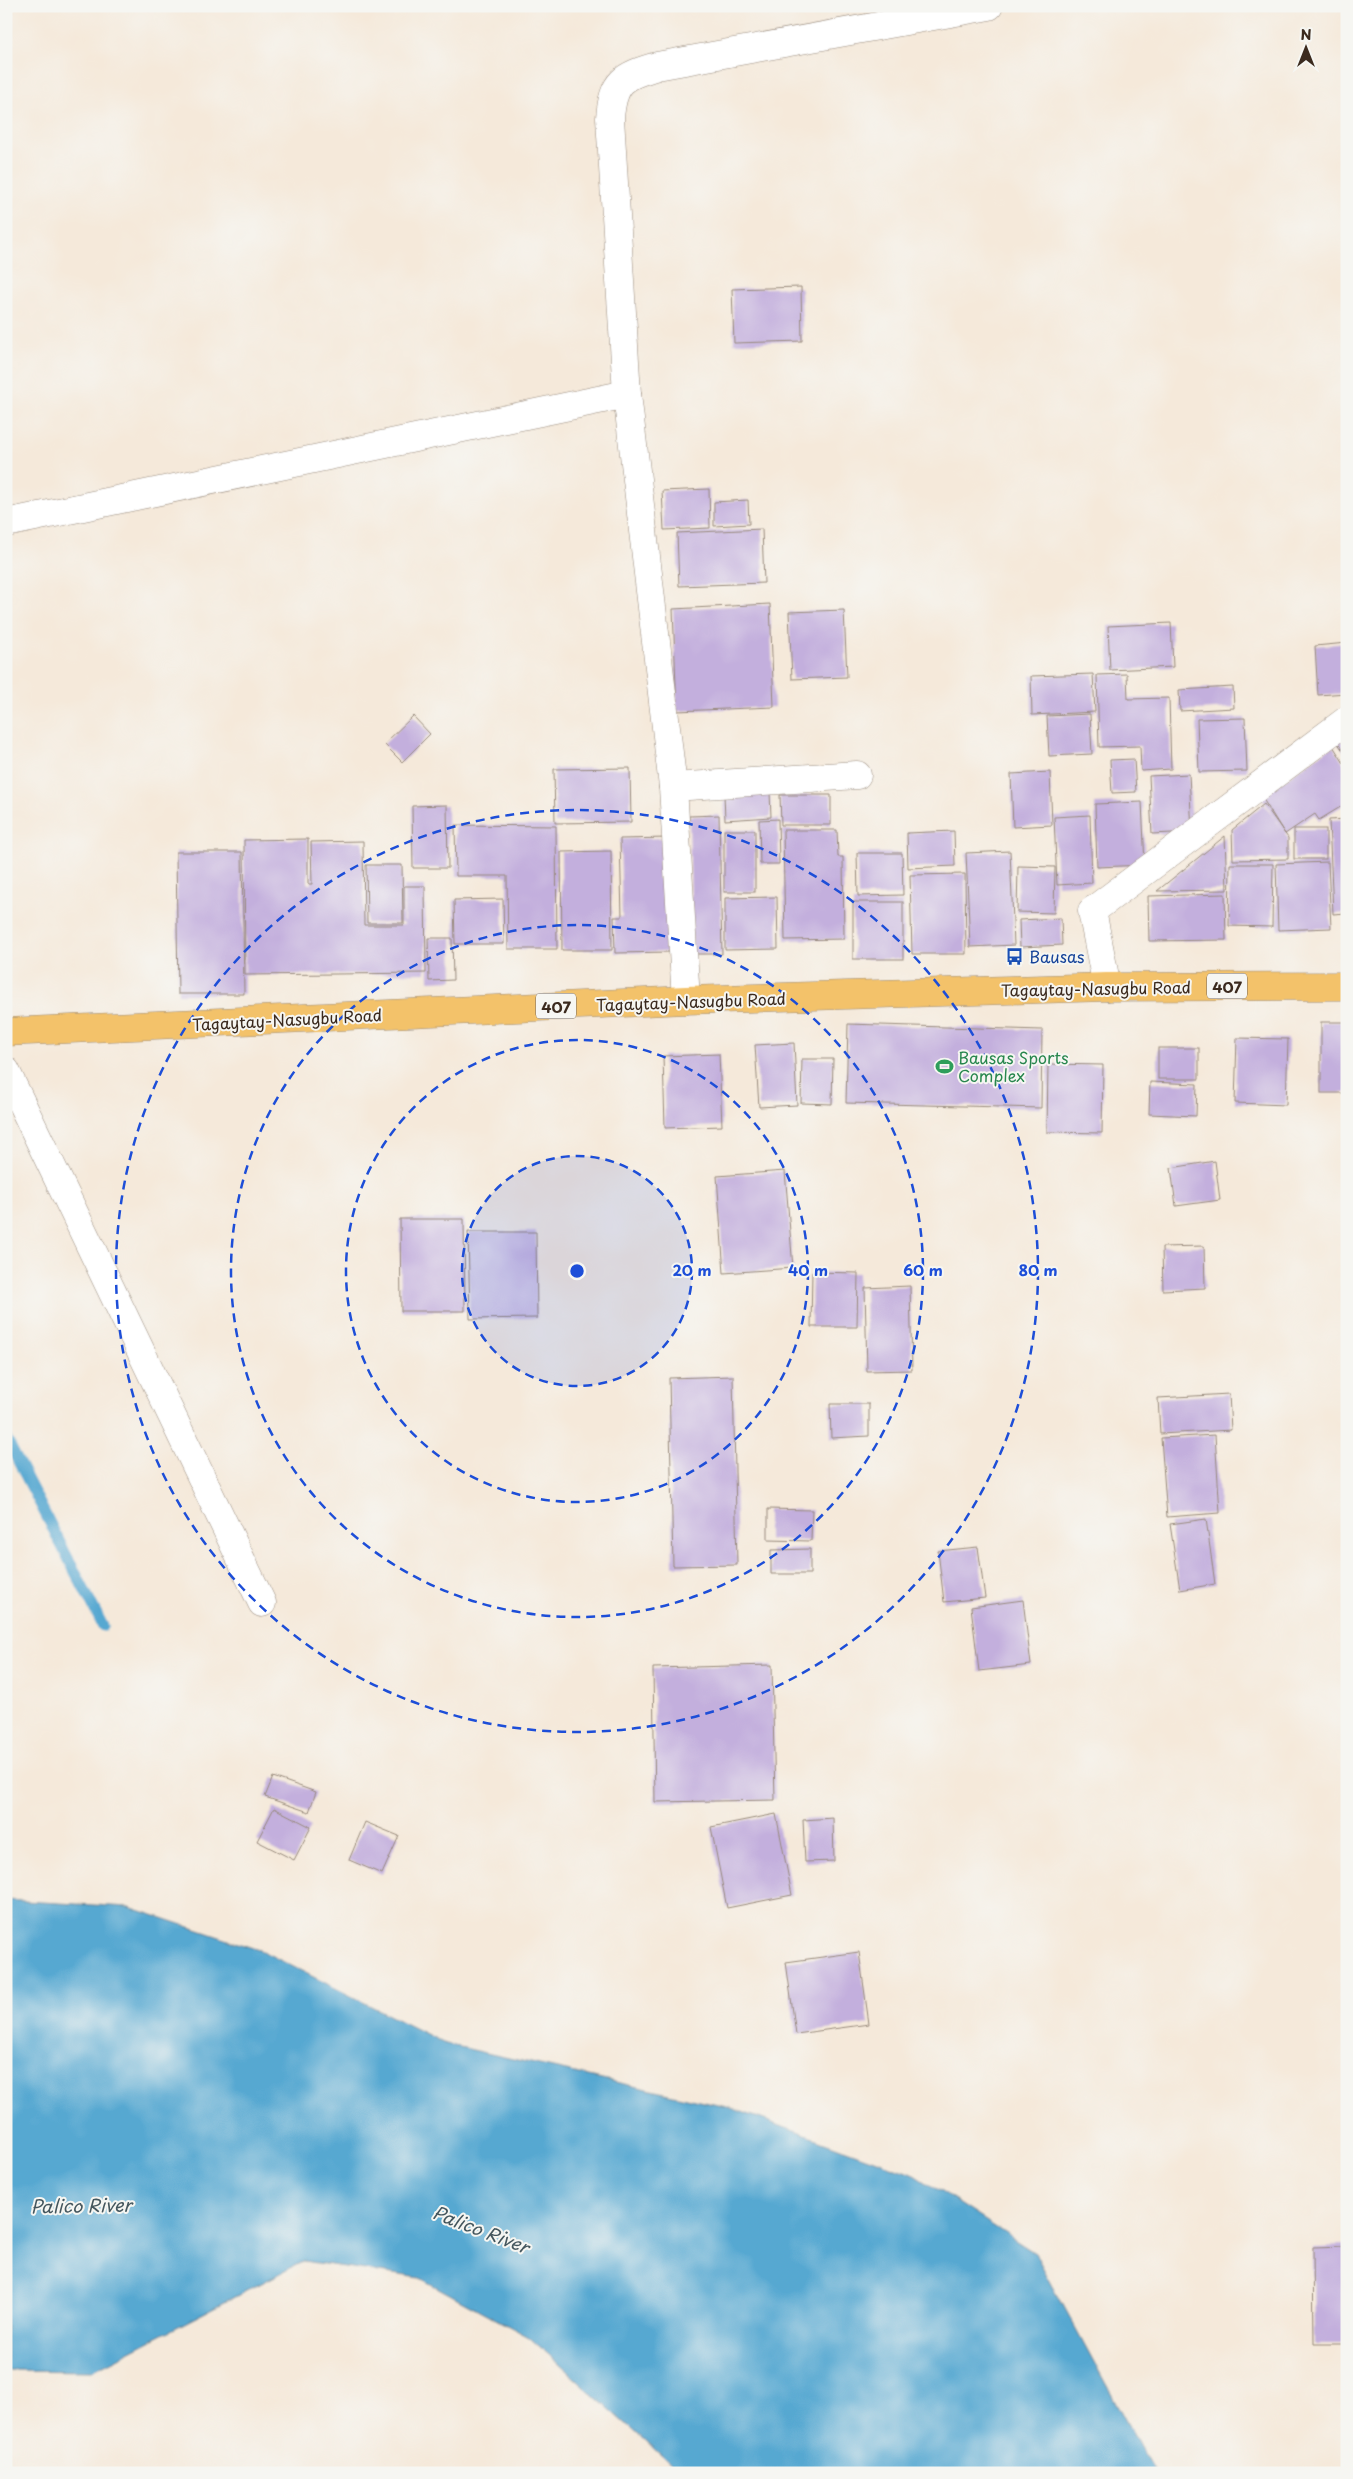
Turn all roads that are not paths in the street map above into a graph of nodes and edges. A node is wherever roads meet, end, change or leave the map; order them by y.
1 (989, 6) edge
2 (627, 394) junction
3 (6, 523) edge
4 (1347, 720) edge
5 (857, 775) dead end
6 (673, 787) junction
7 (1347, 986) edge
8 (1106, 987) junction
9 (686, 1000) junction
10 (6, 1032) edge
11 (6, 1071) edge
12 (262, 1603) dead end

1 - 2 street
2 - 3 street
2 - 6 street
4 - 8 street
5 - 6 street
6 - 9 street
7 - 8 main road, Tagaytay-Nasugbu Road / 407
8 - 9 main road, Tagaytay-Nasugbu Road / 407
9 - 10 main road, Tagaytay-Nasugbu Road / 407
11 - 12 street

